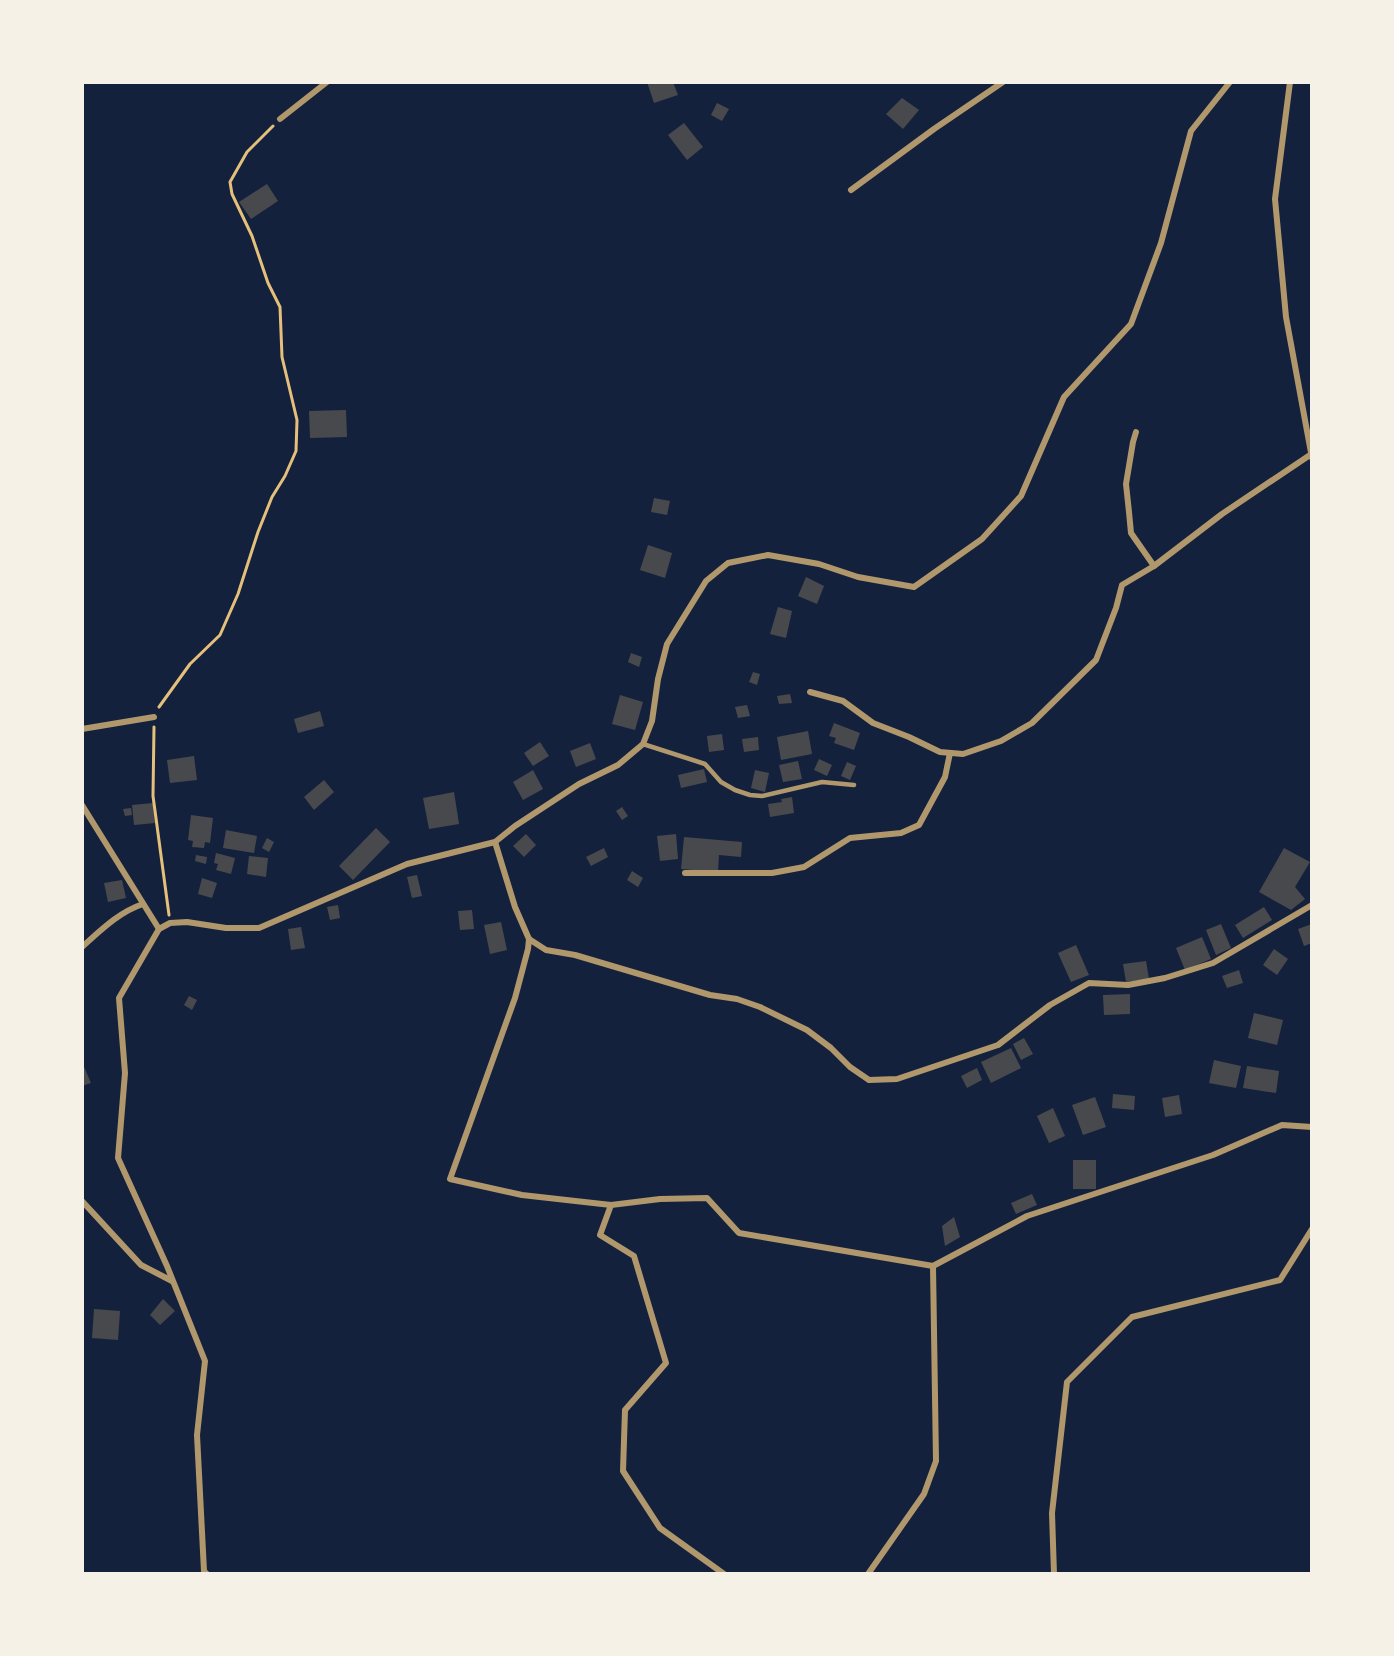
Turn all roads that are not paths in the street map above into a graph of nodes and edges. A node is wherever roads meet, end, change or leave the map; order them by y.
1 (327, 82) edge
2 (1003, 82) edge
3 (1230, 82) edge
4 (1290, 82) edge
5 (280, 119) road end
6 (851, 190) dead end
7 (1137, 432) dead end
8 (1311, 457) edge
9 (1154, 566) junction
10 (810, 692) dead end
11 (154, 717) road end
12 (82, 729) edge
13 (643, 744) junction
14 (950, 753) junction
15 (854, 785) dead end
16 (82, 806) edge
17 (85, 817) edge
18 (495, 842) junction
19 (685, 873) dead end
20 (143, 904) junction
21 (1311, 905) edge
22 (159, 929) junction
23 (528, 939) junction
24 (82, 947) edge
25 (1311, 1127) edge
26 (82, 1201) edge
27 (611, 1205) junction
28 (1311, 1229) edge
29 (933, 1266) junction
30 (173, 1281) junction
31 (207, 1574) edge
32 (724, 1574) edge
33 (868, 1574) edge
34 (1054, 1574) edge

1 - 5 street
2 - 6 street
3 - 13 street
4 - 8 street
7 - 9 street
8 - 9 street
9 - 14 street
10 - 14 street
11 - 12 street
13 - 15 lane
13 - 18 street
14 - 19 street
16 - 17 street
17 - 20 street
18 - 22 street
18 - 23 street
20 - 22 street
20 - 24 street
21 - 23 street
22 - 30 street
23 - 27 street
25 - 29 street
26 - 30 street
27 - 29 street
27 - 32 street
28 - 34 street
29 - 33 street
30 - 31 street

